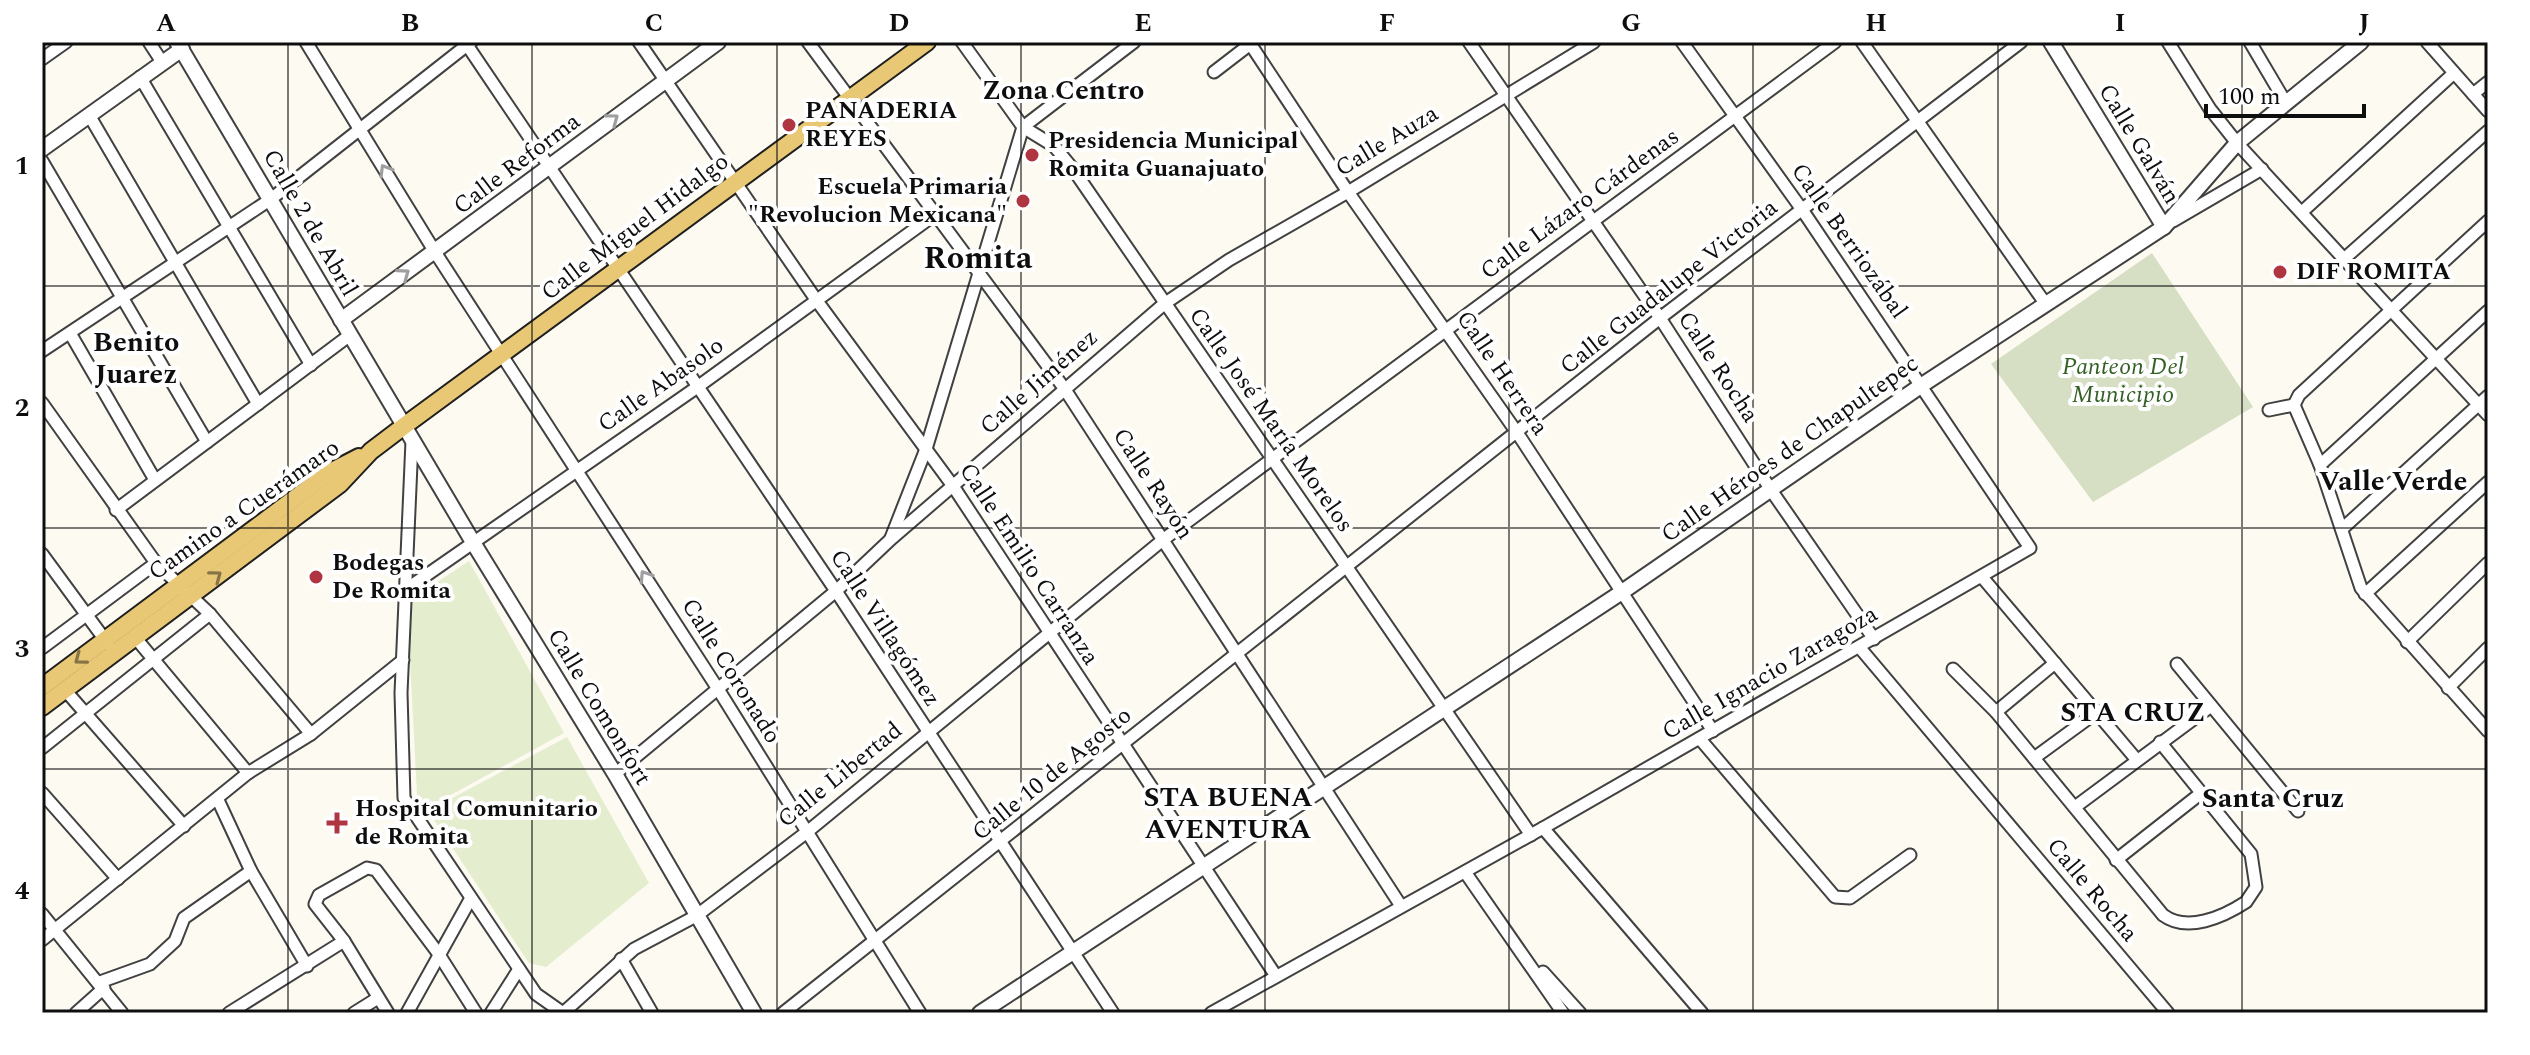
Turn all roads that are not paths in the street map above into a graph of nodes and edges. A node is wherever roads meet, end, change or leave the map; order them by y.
1 (66, 42) edge
2 (149, 42) edge
3 (306, 42) edge
4 (639, 42) edge
5 (718, 42) edge
6 (808, 42) edge
7 (927, 42) edge
8 (962, 42) edge
9 (1134, 42) edge
10 (1469, 42) edge
11 (1594, 42) edge
12 (1682, 42) edge
13 (1835, 42) edge
14 (1862, 42) edge
15 (2021, 42) edge
16 (2051, 42) edge
17 (2168, 42) edge
18 (2250, 42) edge
19 (2361, 42) edge
20 (2427, 42) edge
21 (468, 43) edge
22 (1251, 43) edge
23 (180, 45) edge
24 (42, 59) edge
25 (162, 62) junction
26 (1214, 72) dead end
27 (2454, 73) junction
28 (140, 77) junction
29 (666, 80) junction
30 (2488, 82) edge
31 (2473, 94) junction
32 (1504, 96) junction
33 (850, 98) junction
34 (2286, 103) junction
35 (2488, 111) edge
36 (89, 115) junction
37 (1735, 119) junction
38 (1920, 121) junction
39 (1023, 127) junction
40 (361, 130) junction
41 (2488, 131) edge
42 (2237, 143) junction
43 (42, 149) edge
44 (42, 161) edge
45 (549, 167) junction
46 (2262, 169) junction
47 (735, 182) junction
48 (1348, 192) junction
49 (271, 199) junction
50 (1803, 211) junction
51 (2303, 211) junction
52 (937, 213) junction
53 (1591, 221) junction
54 (2488, 221) edge
55 (2164, 227) junction
56 (230, 228) junction
57 (435, 252) junction
58 (2345, 258) junction
59 (176, 264) junction
60 (617, 270) junction
61 (980, 272) junction
62 (124, 299) junction
63 (817, 301) junction
64 (2045, 303) junction
65 (1164, 304) junction
66 (2391, 308) junction
67 (2488, 311) edge
68 (1660, 318) junction
69 (341, 320) junction
70 (1447, 331) junction
71 (70, 333) junction
72 (350, 335) junction
73 (42, 351) edge
74 (502, 355) junction
75 (2435, 357) junction
76 (311, 365) junction
77 (1922, 385) junction
78 (696, 388) junction
79 (1064, 388) junction
80 (2488, 396) edge
81 (42, 403) edge
82 (258, 404) junction
83 (2294, 405) junction
84 (2478, 405) junction
85 (2269, 410) dead end
86 (2488, 415) edge
87 (408, 433) junction
88 (1518, 434) junction
89 (207, 442) junction
90 (926, 449) junction
91 (371, 451) joint
92 (1273, 457) junction
93 (2320, 465) junction
94 (577, 471) junction
95 (155, 480) junction
96 (2488, 482) edge
97 (953, 486) junction
98 (1771, 490) junction
99 (116, 510) junction
100 (2342, 529) junction
101 (891, 539) junction
102 (1164, 539) junction
103 (474, 544) junction
104 (2030, 548) joint
105 (42, 554) edge
106 (156, 563) junction
107 (2488, 563) edge
108 (1347, 569) junction
109 (1982, 577) junction
110 (408, 588) junction
111 (185, 590) junction
112 (836, 591) junction
113 (1622, 592) junction
114 (2365, 594) junction
115 (210, 614) junction
116 (84, 615) junction
117 (1048, 634) junction
118 (134, 636) junction
119 (1874, 639) junction
120 (2407, 642) junction
121 (110, 646) junction
122 (42, 648) edge
123 (1860, 648) junction
124 (2488, 648) edge
125 (1237, 655) junction
126 (151, 658) junction
127 (403, 660) junction
128 (2055, 663) junction
129 (2177, 664) dead end
130 (1953, 669) dead end
131 (379, 680) junction
132 (42, 687) edge
133 (2448, 688) junction
134 (718, 689) junction
135 (65, 690) junction
136 (401, 693) junction
137 (43, 704) edge
138 (2211, 706) junction
139 (1443, 710) junction
140 (1996, 712) junction
141 (2097, 712) junction
142 (85, 714) junction
143 (1713, 731) junction
144 (2488, 731) edge
145 (928, 733) junction
146 (311, 734) junction
147 (1700, 739) junction
148 (2160, 742) junction
149 (1123, 745) junction
150 (42, 748) edge
151 (2034, 758) junction
152 (2136, 759) junction
153 (248, 773) junction
154 (615, 774) junction
155 (1324, 787) junction
156 (42, 793) edge
157 (2200, 794) junction
158 (218, 800) junction
159 (2075, 807) junction
160 (2298, 811) dead end
161 (184, 826) junction
162 (1543, 828) junction
163 (807, 832) junction
164 (1531, 835) junction
165 (1001, 843) junction
166 (1910, 855) dead end
167 (2116, 860) junction
168 (1202, 866) junction
169 (251, 871) junction
170 (1465, 872) junction
171 (118, 879) junction
172 (471, 898) junction
173 (1401, 906) junction
174 (42, 914) edge
175 (696, 916) junction
176 (56, 929) junction
177 (42, 940) edge
178 (344, 941) junction
179 (876, 942) junction
180 (1517, 942) junction
181 (1073, 951) junction
182 (438, 953) junction
183 (621, 959) junction
184 (307, 966) junction
185 (519, 969) junction
186 (1276, 976) junction
187 (102, 985) junction
188 (378, 998) junction
189 (76, 1013) edge
190 (122, 1013) edge
191 (229, 1013) edge
192 (354, 1013) edge
193 (388, 1013) edge
194 (407, 1013) edge
195 (476, 1013) edge
196 (491, 1013) edge
197 (563, 1013) edge
198 (652, 1013) edge
199 (754, 1013) edge
200 (783, 1013) edge
201 (920, 1013) edge
202 (980, 1013) edge
203 (1113, 1013) edge
204 (1211, 1013) edge
205 (1563, 1013) edge
206 (1580, 1013) edge
207 (1702, 1013) edge
208 (2168, 1013) edge

1 - 24 street
2 - 25 street
3 - 40 street, Calle Coronado
4 - 29 street, Calle Emilio Carranza
5 - 29 street, Calle Reforma
6 - 33 street, Calle Rayón
7 - 33 main road, Calle Miguel Hidalgo
8 - 39 street, Calle José María Morelos
9 - 39 street
10 - 32 street, Calle Rocha
11 - 32 street, Calle Auza
12 - 37 street, Calle Berriozábal
13 - 37 street, Calle Lázaro Cárdenas
14 - 38 street
15 - 38 street, Calle Guadalupe Victoria
16 - 55 street, Calle Galván
17 - 42 street
18 - 34 street
19 - 34 street, Calle Héroes de Chapultepec
20 - 27 street
21 - 40 street
21 - 45 street, Calle Villagómez
22 - 26 street
22 - 48 street, Calle Herrera
23 - 25 street
23 - 49 street, Calle 2 de Abril
25 - 28 street
27 - 31 street
27 - 51 street
28 - 36 street
28 - 56 street
45 -> 29 street, Calle Reforma
29 - 47 street, Calle Emilio Carranza
30 - 31 street
31 - 35 street
32 - 48 street, Calle Auza
32 - 53 street, Calle Rocha
33 - 47 main road, Calle Miguel Hidalgo
33 - 52 street, Calle Rayón
34 - 42 street, Calle Héroes de Chapultepec
36 - 43 street
36 - 59 street
37 - 50 street, Calle Berriozábal
37 - 53 street, Calle Lázaro Cárdenas
38 - 50 street, Calle Guadalupe Victoria
38 - 64 street
39 - 61 street
39 - 65 street, Calle José María Morelos
40 - 49 street
57 -> 40 street, Calle Coronado
41 - 58 street
42 - 46 street
42 - 55 street, Calle Héroes de Chapultepec
44 - 62 street
45 - 57 street, Calle Reforma
45 - 60 street, Calle Villagómez
46 - 51 street
46 - 55 street
47 - 60 main road, Calle Miguel Hidalgo
47 - 63 street, Calle Emilio Carranza
48 - 65 street, Calle Auza
48 - 70 street, Calle Herrera
49 - 56 street
49 - 69 street, Calle 2 de Abril
50 - 68 street, Calle Guadalupe Victoria
50 - 77 street, Calle Berriozábal
51 - 58 street
52 - 61 street, Calle Rayón
52 - 63 street, Calle Abasolo
53 - 68 street, Calle Rocha
53 - 70 street, Calle Lázaro Cárdenas
54 - 66 street
55 - 64 street, Calle Héroes de Chapultepec
56 - 59 street
56 - 76 street
69 -> 57 street, Calle Reforma
57 - 74 street, Calle Coronado
58 - 66 street
59 - 62 street
59 - 82 street
60 - 74 main road, Calle Miguel Hidalgo
60 - 78 street, Calle Villagómez
61 - 79 street, Calle Rayón
61 - 90 street
62 - 71 street
62 - 89 street
63 - 78 street, Calle Abasolo
63 - 90 street, Calle Emilio Carranza
64 - 77 street, Calle Héroes de Chapultepec
65 - 79 street, Calle Jiménez
65 - 92 street, Calle José María Morelos
66 - 75 street
66 - 83 street
67 - 75 street
68 - 88 street, Calle Guadalupe Victoria
68 - 98 street, Calle Rocha
69 - 72 street, Calle 2 de Abril
70 - 88 street, Calle Herrera
70 - 92 street, Calle Lázaro Cárdenas
71 - 73 street
71 - 95 street
72 - 76 street
72 - 87 street, Calle 2 de Abril
74 - 87 main road, Calle Miguel Hidalgo
74 - 94 street, Calle Coronado
75 - 84 street
75 - 93 street
76 - 82 street
77 - 98 street, Calle Héroes de Chapultepec
77 - 104 street, Calle Berriozábal
78 - 94 street, Calle Abasolo
78 - 112 street, Calle Villagómez
79 - 97 street, Calle Jiménez
79 - 102 street, Calle Rayón
80 - 84 street
81 - 99 street
82 - 89 street
83 - 85 street
83 - 93 street
84 - 86 street
84 - 100 street
87 - 91 main road, Calle Miguel Hidalgo
87 - 103 street, Calle Comonfort
87 - 110 street
88 - 108 street, Calle Guadalupe Victoria
88 - 113 street, Calle Herrera
89 - 95 street
90 - 97 street, Calle Emilio Carranza
90 - 101 street
91 - 111 main road, Camino a Cuerámaro
92 - 102 street, Calle Libertad
92 - 108 street, Calle José María Morelos
93 - 100 street
94 - 103 street, Calle Abasolo
134 -> 94 street, Calle Coronado
95 - 99 street
96 - 114 street
97 - 101 street, Calle Jiménez
97 - 117 street, Calle Emilio Carranza
98 - 113 street, Calle Héroes de Chapultepec
98 - 119 street, Calle Rocha
99 - 106 street
100 - 114 street
101 - 112 street, Calle Jiménez
102 - 117 street, Calle Libertad
102 - 125 street, Calle Rayón
103 - 110 street, Calle Abasolo
103 - 154 street, Calle Comonfort
104 - 109 street, Calle Ignacio Zaragoza
105 - 116 street
106 - 111 street
106 - 116 street
107 - 120 street
108 - 125 street, Calle 10 de Agosto
108 - 139 street, Calle José María Morelos
109 - 119 street, Calle Ignacio Zaragoza
109 - 128 street
110 - 127 street
111 - 115 street
111 - 118 main road, Camino a Cuerámaro
111 - 121 main road, Camino a Cuerámaro
112 - 134 street, Calle Jiménez
112 - 145 street, Calle Villagómez
113 - 139 street, Calle Héroes de Chapultepec
113 - 143 street, Calle Herrera
114 - 120 street
115 - 126 street
115 - 146 street
116 - 121 street
116 - 122 street
117 - 145 street, Calle Libertad
117 - 149 street, Calle Emilio Carranza
118 - 121 main road, Camino a Cuerámaro
118 - 126 street
119 - 123 street, Calle Ignacio Zaragoza
120 - 133 street
121 -> 132 main road, Camino a Cuerámaro
121 - 135 main road, Camino a Cuerámaro
123 - 143 street, Calle Ignacio Zaragoza
123 - 208 street, Calle Rocha
124 - 133 street
125 - 149 street, Calle 10 de Agosto
125 - 155 street, Calle Rayón
126 - 142 street
126 - 153 street
127 - 131 street
127 - 136 street
128 - 140 street
128 - 141 street
129 - 138 street
130 - 140 street
131 - 136 street
131 - 146 street
133 - 144 street
134 - 154 street, Calle Jiménez
134 - 163 street, Calle Coronado
135 - 137 main road, Camino a Cuerámaro
135 - 142 street
136 - 172 street
138 - 148 street
138 - 160 street
139 - 155 street, Calle Héroes de Chapultepec
139 - 164 street, Calle José María Morelos
140 - 151 street
141 - 151 street
141 - 152 street
142 - 150 street
142 - 161 street
143 - 147 street, Calle Ignacio Zaragoza
145 - 163 street, Calle Libertad
145 - 165 street, Calle Villagómez
146 - 153 street
147 - 162 street, Calle Ignacio Zaragoza
147 - 166 street
148 - 152 street
148 - 157 street
149 - 165 street, Calle 10 de Agosto
149 - 168 street, Calle Emilio Carranza
151 - 159 street
152 - 159 street
153 - 158 street
154 - 175 street, Calle Comonfort
155 - 168 street, Calle Héroes de Chapultepec
155 - 173 street, Calle Rayón
156 - 171 street
157 - 167 street
157 - 167 street
158 - 161 street
158 - 169 street
159 - 167 street
161 - 171 street
162 - 164 street, Calle Ignacio Zaragoza
162 - 207 street
163 - 175 street, Calle Libertad
163 - 179 street, Calle Coronado
164 - 170 street, Calle Ignacio Zaragoza
165 - 179 street, Calle 10 de Agosto
165 - 181 street, Calle Villagómez
168 - 181 street, Calle Héroes de Chapultepec
168 - 186 street, Calle Emilio Carranza
169 - 184 street
169 - 187 street
170 - 173 street, Calle Ignacio Zaragoza
170 - 180 street
171 - 176 street
172 - 182 street
172 - 185 street
173 - 186 street, Calle Ignacio Zaragoza
174 - 176 street
175 - 183 street, Calle Libertad
175 - 199 street, Calle Comonfort
176 - 177 street
176 - 187 street
178 - 182 street
178 - 184 street
178 - 188 street
179 - 200 street, Calle 10 de Agosto
179 - 201 street, Calle Coronado
180 - 205 street
180 - 206 street
181 - 202 street, Calle Héroes de Chapultepec
181 - 203 street, Calle Villagómez
182 - 194 street
182 - 195 street
183 - 197 street, Calle Libertad
183 - 198 street
184 - 191 street
185 - 196 street
185 - 197 street
186 - 204 street, Calle Ignacio Zaragoza
187 - 189 street
187 - 190 street
188 - 192 street
188 - 193 street

